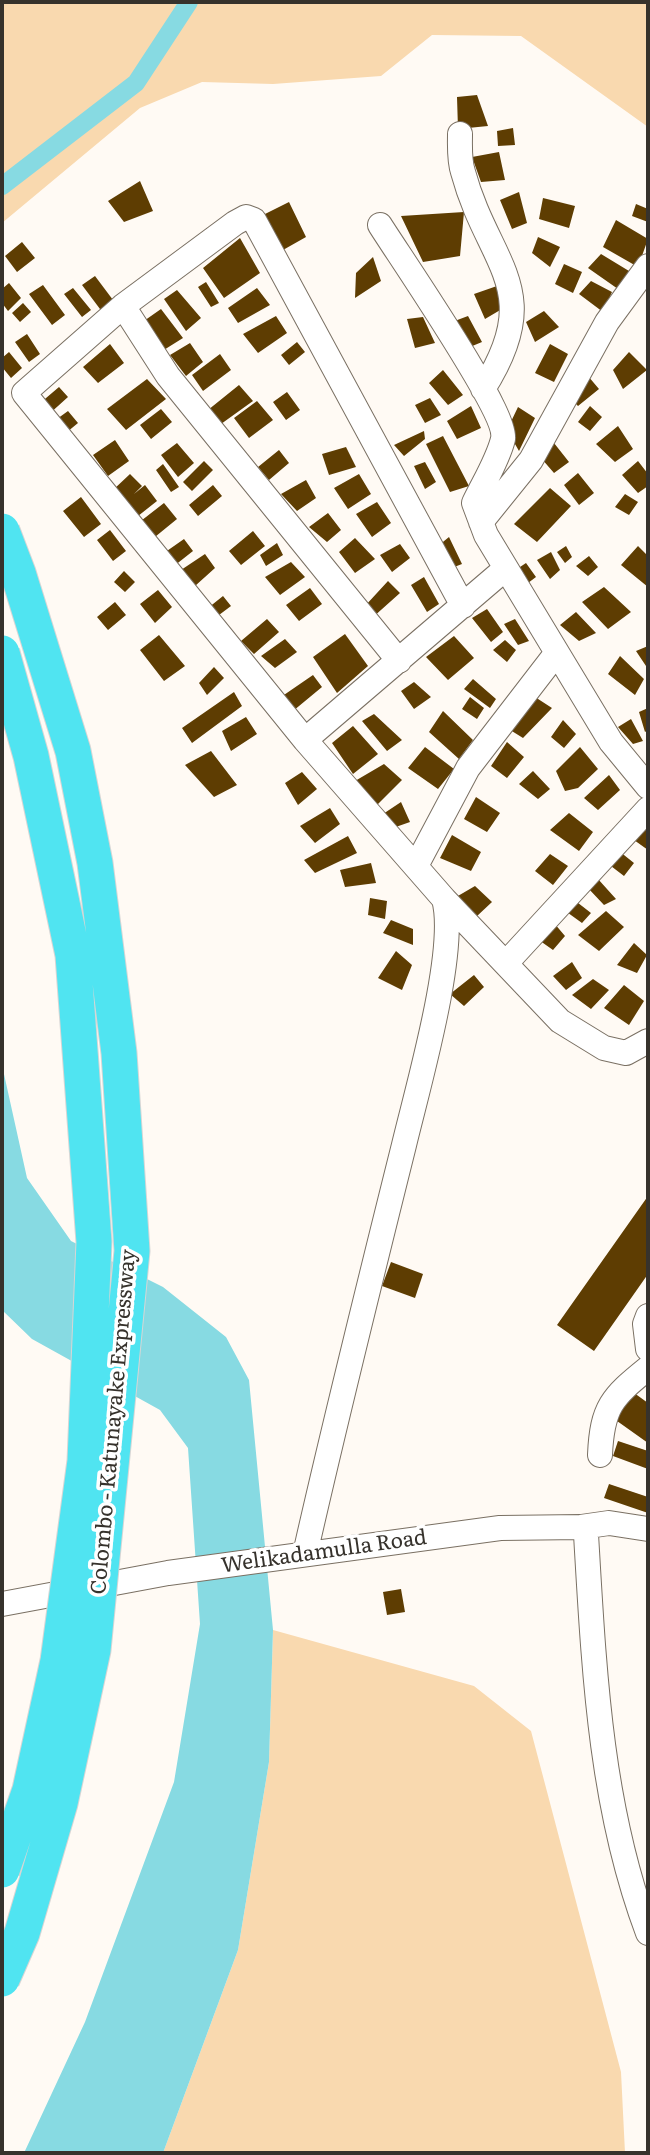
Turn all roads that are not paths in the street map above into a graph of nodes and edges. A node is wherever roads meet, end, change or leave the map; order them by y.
1 (460, 134) dead end
2 (380, 225) dead end
3 (648, 267) edge
4 (124, 306) junction
5 (483, 389) junction
6 (481, 522) junction
7 (2, 531) edge
8 (505, 569) junction
9 (463, 606) junction
10 (2, 653) edge
11 (555, 655) junction
12 (400, 661) junction
13 (305, 740) junction
14 (648, 786) edge
15 (648, 809) edge
16 (416, 866) junction
17 (444, 900) junction
18 (507, 962) junction
19 (648, 1041) edge
20 (648, 1316) edge
21 (648, 1349) edge
22 (648, 1368) edge
23 (600, 1455) dead end
24 (581, 1527) junction
25 (648, 1529) edge
26 (305, 1554) junction
27 (2, 1604) edge
28 (2, 1870) edge
29 (648, 1933) edge
30 (2, 1979) edge

1 - 5 street
2 - 5 street
3 - 6 street
4 - 9 street
4 - 12 street
4 - 13 street
5 - 6 street
6 - 8 street
7 - 30 highway, Colombo - Katunayake Expressway, bridge
8 - 9 street
8 - 11 street
9 - 12 street
10 - 28 highway, Colombo - Katunayake Expressway, bridge
11 - 14 street
11 - 16 street
12 - 13 street
13 - 16 street
15 - 18 street
16 - 17 street
17 - 18 street
17 - 26 street
18 - 19 street
20 - 21 street
22 - 23 street
24 - 25 street, Welikadamulla Road
24 - 26 street, Welikadamulla Road
24 - 29 street
26 - 27 street, Welikadamulla Road

